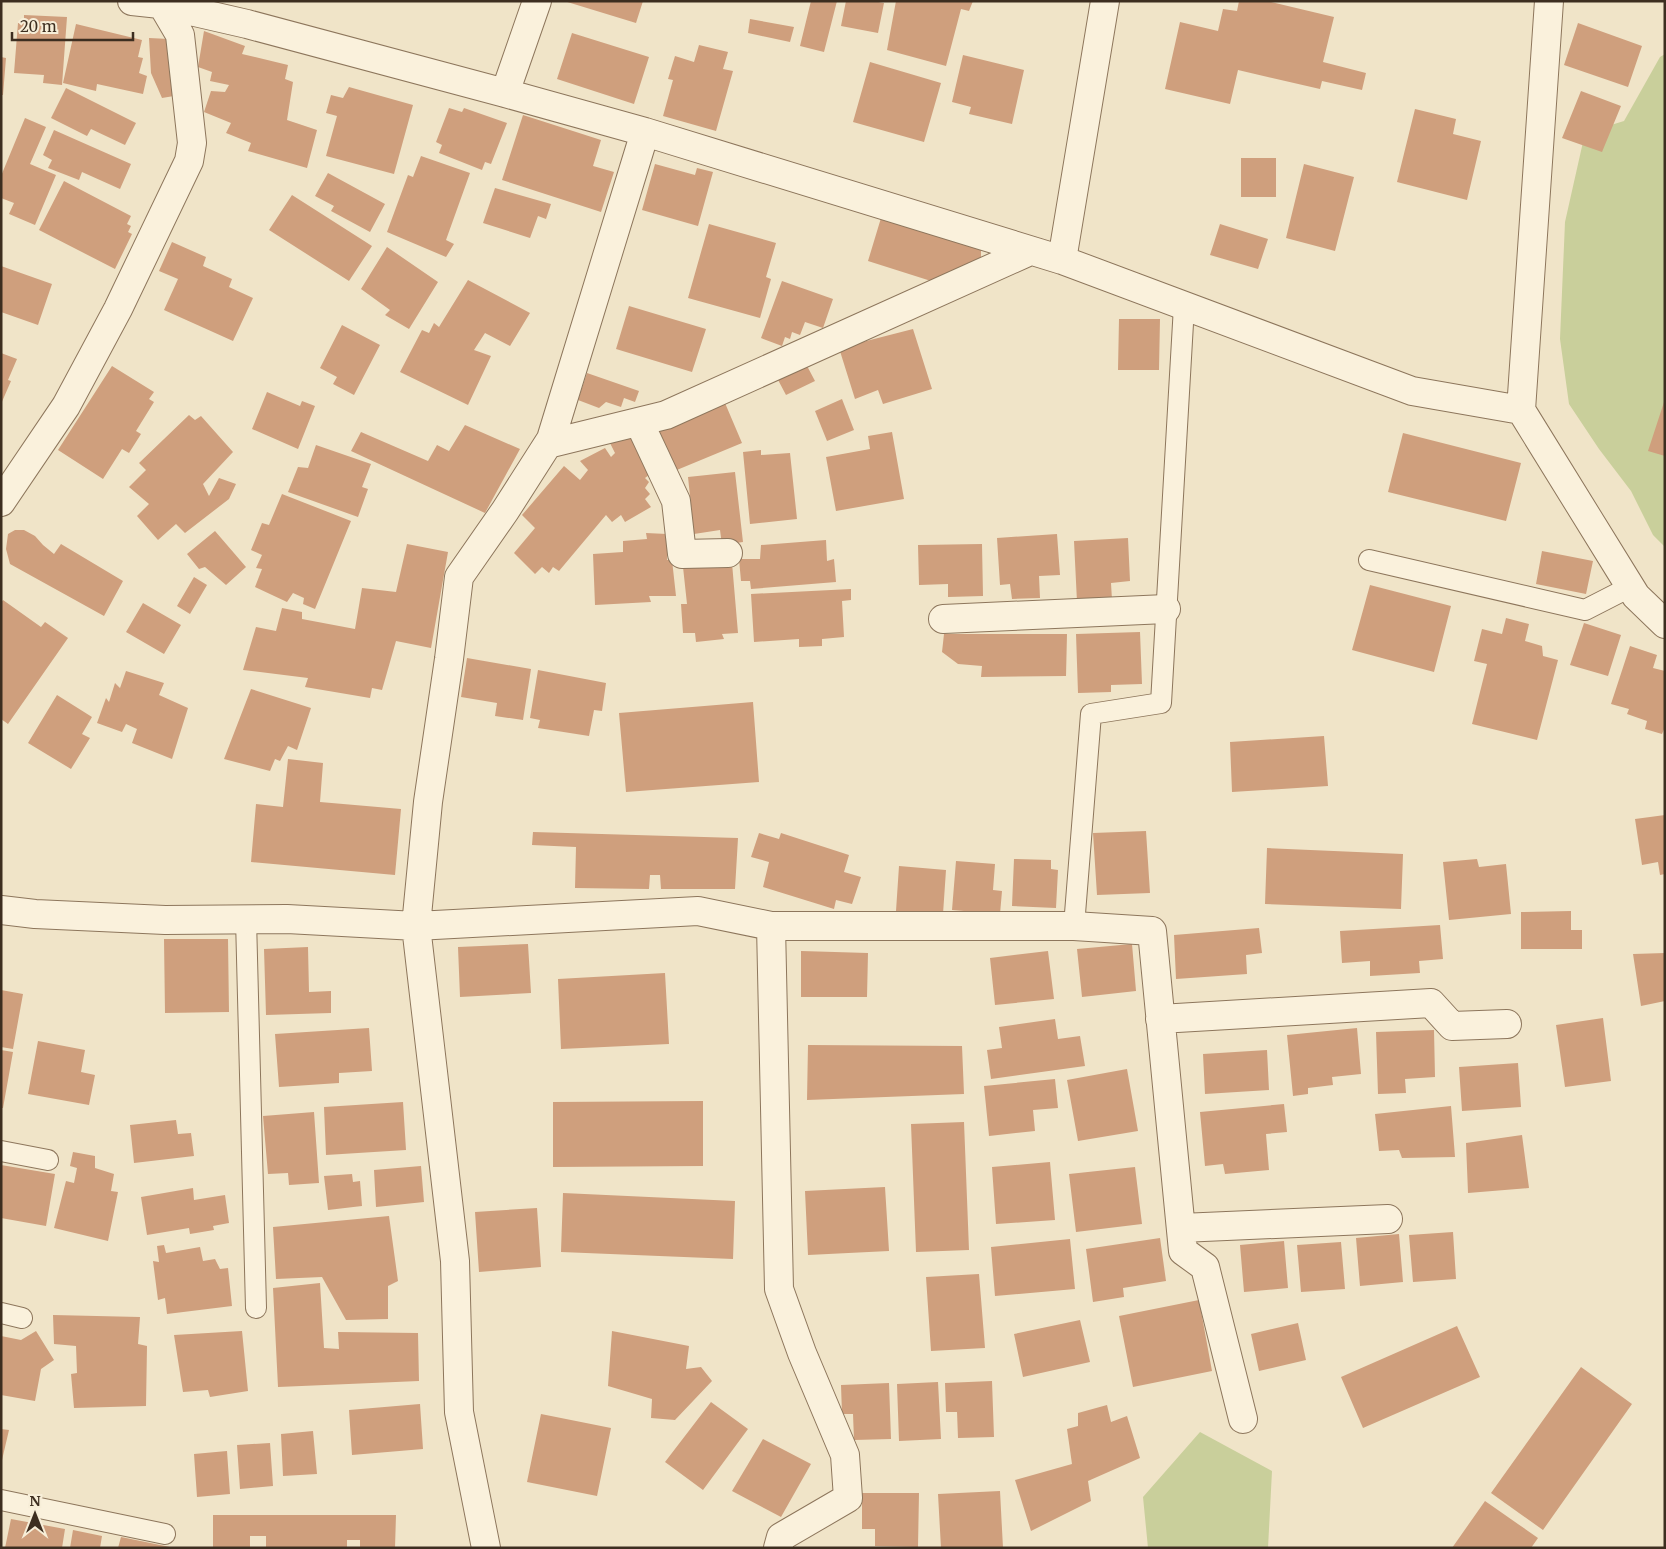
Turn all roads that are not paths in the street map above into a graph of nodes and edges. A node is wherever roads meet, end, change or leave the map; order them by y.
1 (132, 1) edge
2 (537, 1) edge
3 (1105, 1) edge
4 (1549, 1) edge
5 (160, 3) edge
6 (505, 93) junction
7 (645, 132) junction
8 (1030, 250) junction
9 (1062, 260) junction
10 (1184, 306) junction
11 (1521, 410) junction
12 (639, 422) junction
13 (548, 444) junction
14 (1, 502) edge
15 (728, 553) dead end
16 (1369, 560) dead end
17 (1630, 588) junction
18 (1166, 609) junction
19 (943, 619) dead end
20 (1665, 624) edge
21 (1, 910) edge
22 (246, 919) junction
23 (416, 926) junction
24 (771, 926) junction
25 (1074, 926) junction
26 (1160, 1019) junction
27 (1507, 1024) dead end
28 (1, 1151) edge
29 (48, 1160) dead end
30 (1388, 1219) dead end
31 (1181, 1228) junction
32 (256, 1308) dead end
33 (1, 1314) edge
34 (22, 1318) dead end
35 (1243, 1419) dead end
36 (1, 1500) edge
37 (165, 1534) dead end
38 (486, 1548) edge
39 (778, 1548) edge

1 - 5 street
2 - 6 street
3 - 9 street
4 - 11 street
5 - 6 street
5 - 14 street
6 - 7 street
7 - 8 street
7 - 13 street
8 - 9 street
8 - 12 street
9 - 10 street
10 - 11 street
10 - 18 lane
11 - 17 street
12 - 13 street
12 - 15 street
13 - 23 street
16 - 17 lane
17 - 20 street
18 - 19 street
18 - 25 lane
21 - 22 street
22 - 23 street
22 - 32 lane
23 - 24 street
23 - 38 street
24 - 25 street
24 - 39 street
25 - 26 street
26 - 27 street
26 - 31 street
28 - 29 lane
30 - 31 street
31 - 35 street
33 - 34 lane
36 - 37 lane

